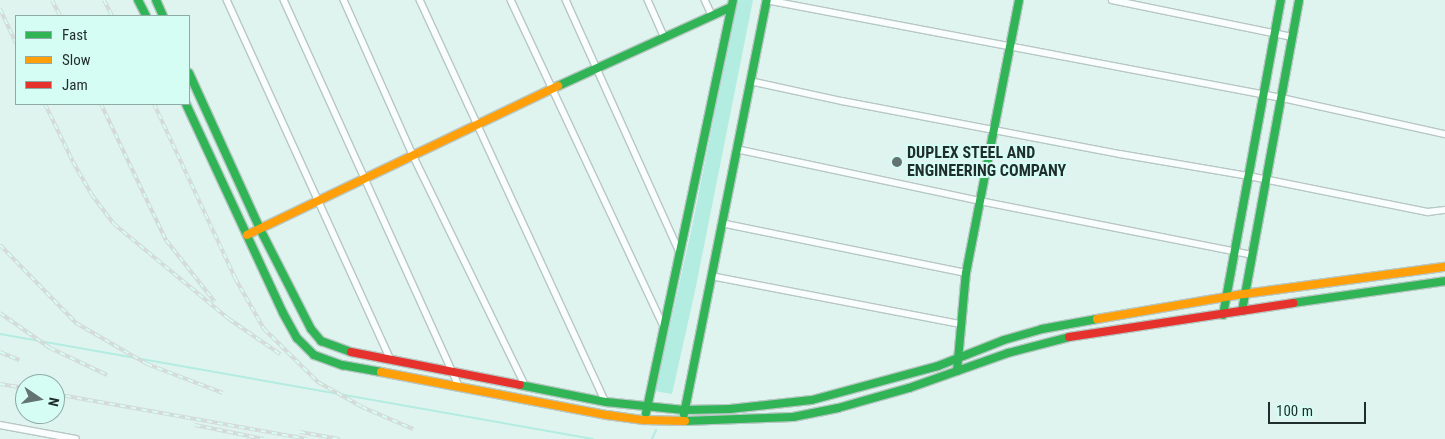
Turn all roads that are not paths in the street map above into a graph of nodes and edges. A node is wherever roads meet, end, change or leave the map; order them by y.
1 (138, 0) edge
2 (156, 0) edge
3 (227, 0) edge
4 (284, 0) edge
5 (344, 0) edge
6 (420, 0) edge
7 (511, 0) edge
8 (566, 0) edge
9 (648, 0) edge
10 (705, 0) edge
11 (767, 0) edge
12 (1018, 0) edge
13 (1112, 0) edge
14 (1281, 0) edge
15 (1300, 0) edge
16 (732, 4) edge
17 (146, 15) edge
18 (163, 15) edge
19 (712, 15) junction
20 (1275, 34) junction
21 (664, 36) junction
22 (1293, 37) junction
23 (1010, 46) junction
24 (597, 68) junction
25 (190, 75) edge
26 (750, 80) junction
27 (552, 89) junction
28 (1264, 95) junction
29 (1282, 98) junction
30 (186, 105) edge
31 (479, 124) junction
32 (994, 129) junction
33 (1445, 134) edge
34 (736, 149) junction
35 (413, 155) junction
36 (1249, 176) junction
37 (366, 178) junction
38 (1266, 180) junction
39 (318, 201) junction
40 (980, 201) junction
41 (1445, 210) edge
42 (721, 223) junction
43 (260, 229) junction
44 (247, 235) junction
45 (1235, 252) junction
46 (680, 253) junction
47 (1252, 255) junction
48 (1445, 267) edge
49 (966, 273) junction
50 (711, 276) junction
51 (1445, 281) edge
52 (1244, 294) junction
53 (1226, 298) junction
54 (1242, 311) junction
55 (1223, 315) junction
56 (960, 324) junction
57 (665, 327) junction
58 (958, 356) junction
59 (391, 360) junction
60 (957, 371) junction
61 (454, 372) junction
62 (459, 386) junction
63 (526, 387) junction
64 (606, 402) junction
65 (651, 408) junction
66 (682, 410) junction
67 (644, 420) junction
68 (681, 420) junction
69 (0, 425) edge
70 (76, 439) edge

1 - 17 street
2 - 18 street
3 - 39 street
4 - 37 street
5 - 35 street
6 - 31 street
7 - 27 street
8 - 24 street
9 - 21 street
10 - 19 street
11 - 23 street
11 - 26 street
12 - 23 street
13 - 20 street
14 - 20 street
15 - 22 street
16 - 19 street
16 - 46 street
19 - 21 street
20 - 22 street
20 - 28 street
21 - 24 street
22 - 29 street
23 - 28 street
23 - 32 street
24 - 27 street
24 - 46 street
25 - 43 street
26 - 32 street
26 - 34 street
27 - 31 street
27 - 57 street
28 - 29 street
28 - 36 street
29 - 33 street
29 - 38 street
30 - 44 street
31 - 35 street
31 - 64 street
32 - 36 street
32 - 40 street
34 - 40 street
34 - 42 street
35 - 37 street
35 - 63 street
36 - 38 street
36 - 45 street
37 - 39 street
37 - 61 street
38 - 41 street
38 - 47 street
39 - 43 street
39 - 59 street
40 - 45 street
40 - 49 street
42 - 49 street
42 - 50 street
43 - 44 street
43 - 59 street
44 - 62 street
45 - 47 street
45 - 53 street
46 - 57 street
47 - 52 street
48 - 52 street
49 - 56 street
50 - 56 street
50 - 66 street
51 - 54 street
52 - 53 street
52 - 54 street
53 - 55 street
53 - 58 street
54 - 55 street
55 - 60 street
56 - 58 street
57 - 65 street
58 - 60 street
58 - 66 street
59 - 61 street
60 - 68 street
61 - 62 street
61 - 63 street
62 - 67 street
63 - 64 street
64 - 65 street
65 - 66 street
65 - 67 street
66 - 68 street
67 - 68 street
69 - 70 street

